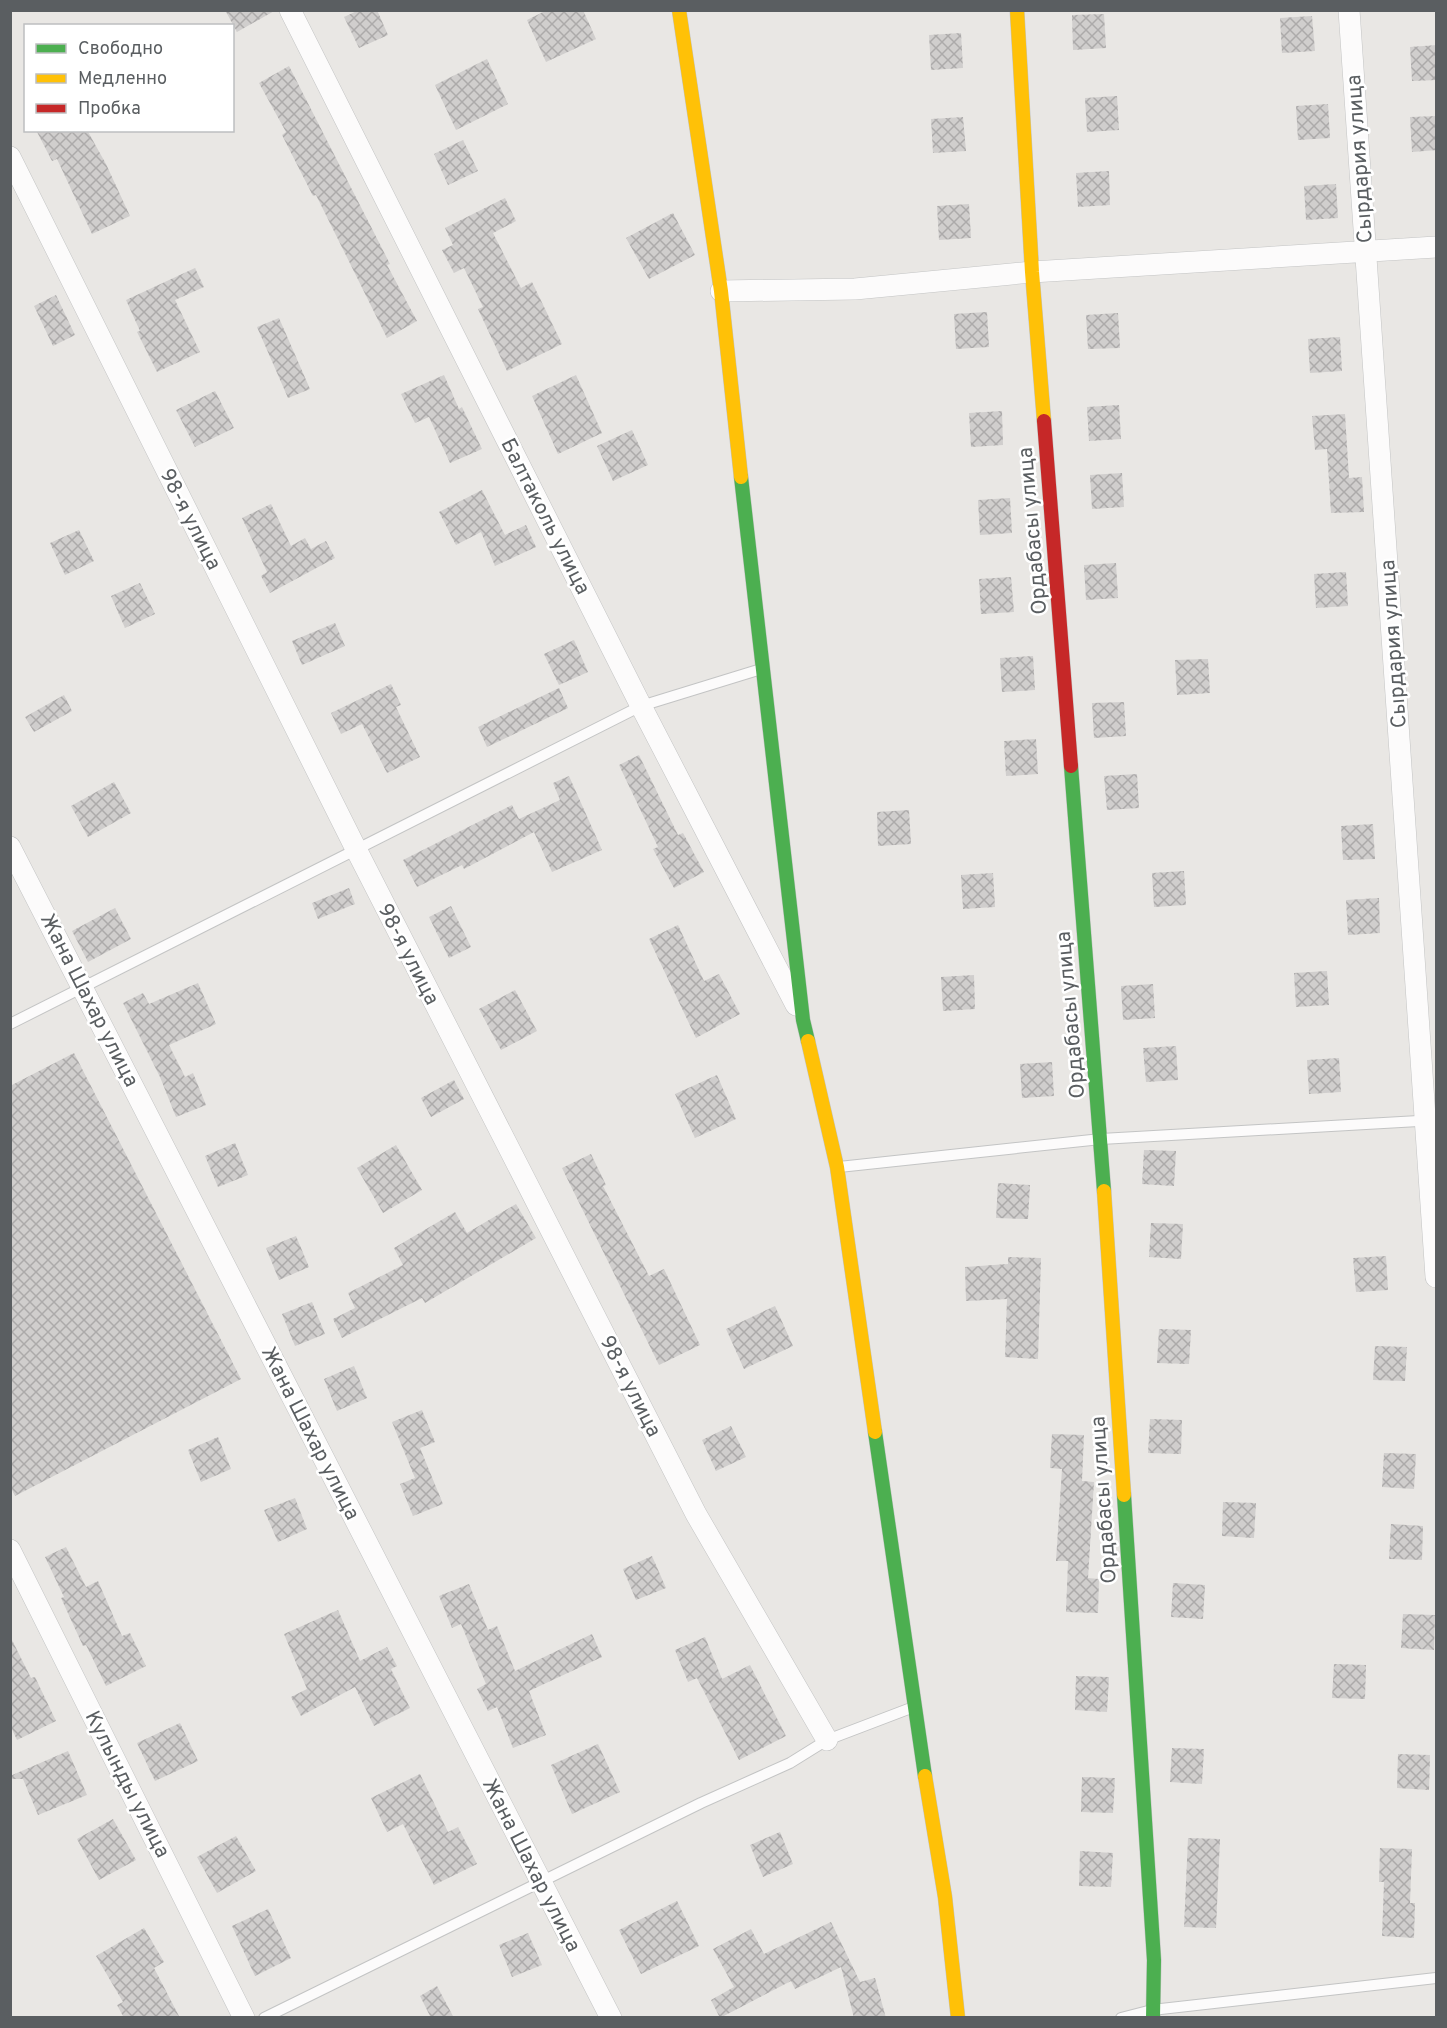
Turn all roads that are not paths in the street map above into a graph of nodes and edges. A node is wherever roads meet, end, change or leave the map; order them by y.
1 (291, 10) edge
2 (679, 10) edge
3 (1017, 10) edge
4 (1349, 10) edge
5 (10, 157) edge
6 (1437, 247) edge
7 (1365, 251) junction
8 (1032, 272) junction
9 (721, 291) junction
10 (761, 669) junction
11 (641, 706) junction
12 (10, 847) edge
13 (356, 849) junction
14 (83, 986) junction
15 (803, 1020) junction
16 (10, 1024) edge
17 (1432, 1120) edge
18 (1101, 1139) junction
19 (837, 1167) junction
20 (1437, 1277) edge
21 (10, 1550) edge
22 (914, 1707) junction
23 (827, 1740) junction
24 (539, 1882) junction
25 (1437, 1978) edge
26 (1153, 2014) edge
27 (244, 2018) edge
28 (264, 2018) edge
29 (611, 2018) edge
30 (958, 2018) edge
31 (1121, 2018) edge

1 - 11 street, Балтаколь улица
2 - 9 street
3 - 8 street, Ордабасы улица
4 - 7 street, Сырдария улица
5 - 13 street, 98-я улица
6 - 7 street
7 - 8 street
7 - 17 street, Сырдария улица
8 - 9 street
8 - 18 street, Ордабасы улица
9 - 10 street
10 - 11 lane
10 - 15 street
11 - 13 lane
11 - 15 street, Балтаколь улица
12 - 14 street, Жана Шахар улица
13 - 14 lane
13 - 23 street, 98-я улица
14 - 16 lane
14 - 24 street, Жана Шахар улица
15 - 19 street
17 - 18 lane
17 - 20 street, Сырдария улица
18 - 19 lane
18 - 26 street, Ордабасы улица
19 - 22 street
21 - 27 street, Кулынды улица
22 - 23 lane
22 - 30 street
23 - 24 lane
24 - 28 lane
24 - 29 street, Жана Шахар улица
25 - 26 lane
26 - 31 lane

